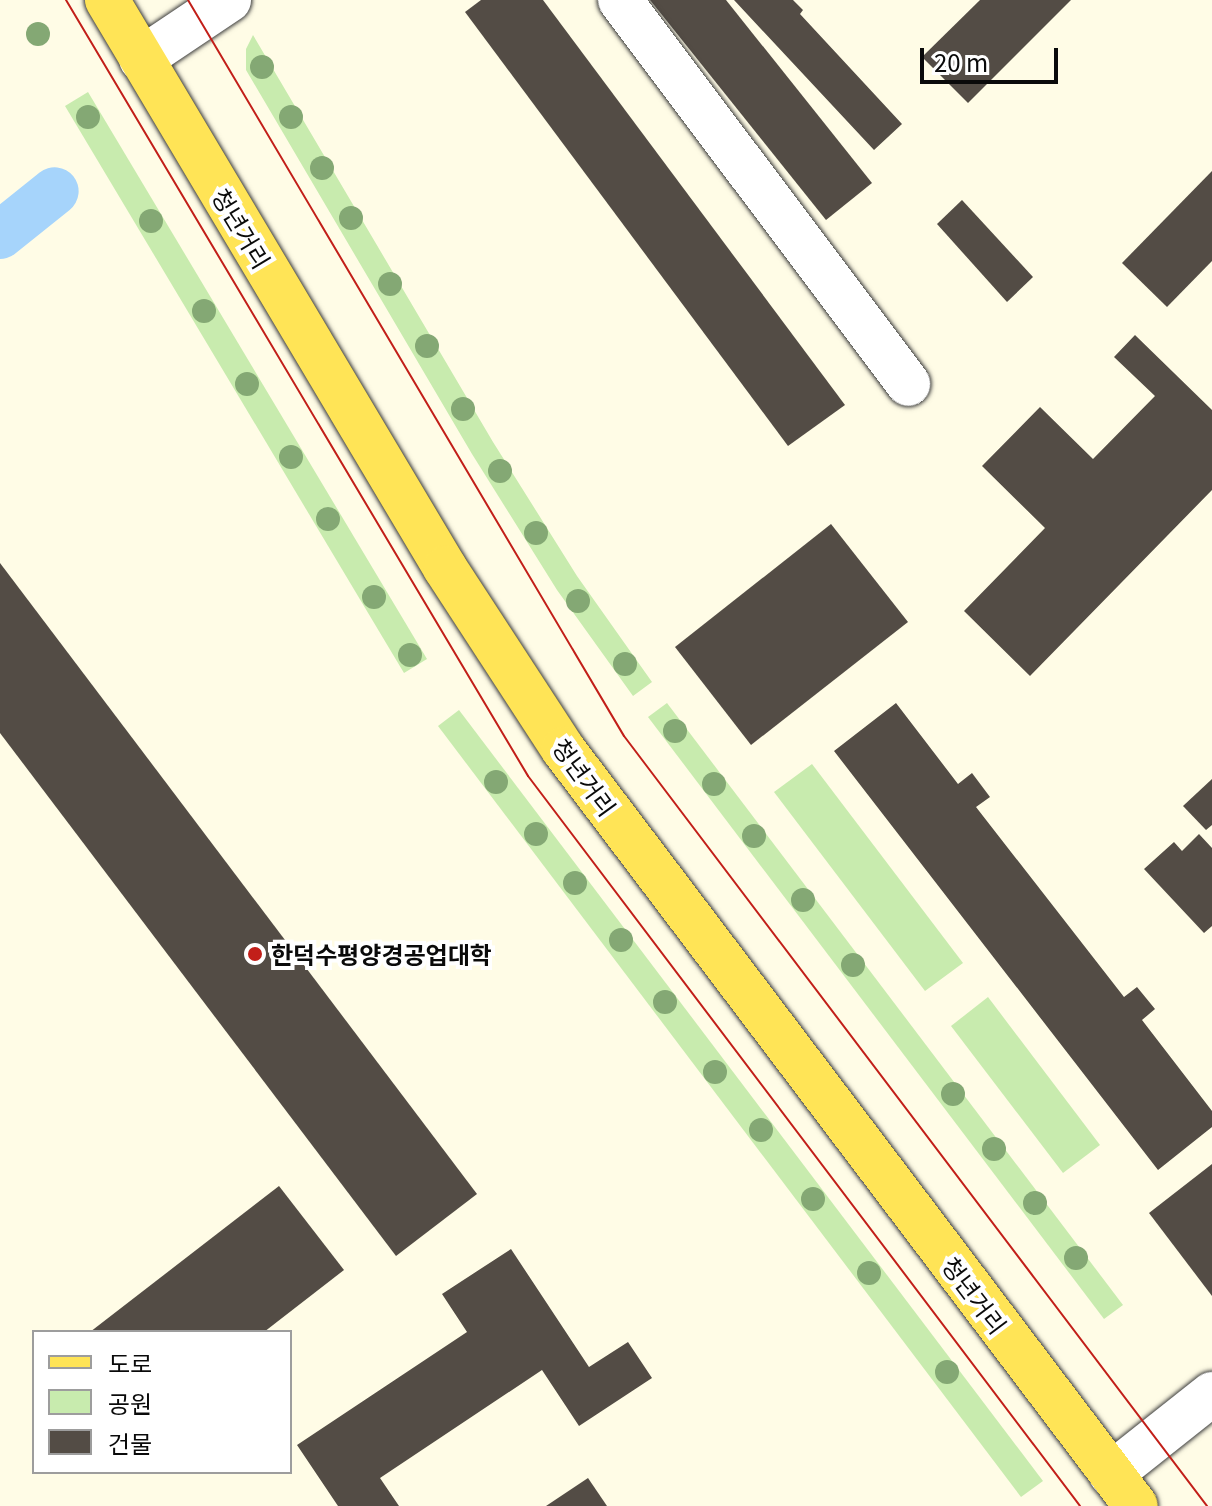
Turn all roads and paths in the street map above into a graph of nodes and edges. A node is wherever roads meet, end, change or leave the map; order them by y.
1 (107, 0) edge
2 (229, 0) edge
3 (620, 0) edge
4 (141, 59) junction
5 (908, 384) dead end
6 (1212, 1394) edge
7 (1124, 1490) edge

1 - 4 main road, 청년거리
2 - 4 street
3 - 5 street
4 - 7 main road, 청년거리
6 - 7 street

